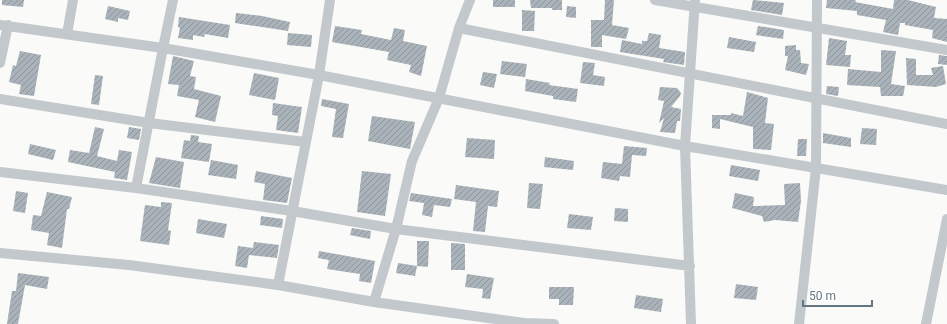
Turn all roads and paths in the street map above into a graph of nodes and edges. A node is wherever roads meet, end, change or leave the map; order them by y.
1 (73, 0) edge
2 (173, 0) edge
3 (330, 0) edge
4 (470, 0) edge
5 (655, 0) edge
6 (817, 0) edge
7 (695, 4) edge
8 (4, 25) edge
9 (459, 28) junction
10 (816, 29) junction
11 (66, 34) junction
12 (163, 48) junction
13 (947, 50) edge
14 (0, 63) edge
15 (691, 73) junction
16 (320, 75) junction
17 (439, 98) junction
18 (0, 99) edge
19 (816, 99) junction
20 (149, 123) junction
21 (947, 124) edge
22 (306, 142) junction
23 (685, 146) junction
24 (816, 168) junction
25 (0, 172) edge
26 (136, 188) junction
27 (947, 190) edge
28 (292, 211) junction
29 (947, 219) edge
30 (396, 229) junction
31 (0, 253) edge
32 (690, 266) junction
33 (278, 285) junction
34 (374, 302) junction
35 (554, 324) edge
36 (691, 324) edge
37 (799, 324) edge
38 (926, 324) edge

1 - 11 street
2 - 12 street
3 - 16 street
4 - 9 street
5 - 7 street
6 - 10 street
7 - 10 street
7 - 15 street
8 - 11 street
8 - 14 street
9 - 15 street
9 - 17 street
10 - 13 street
10 - 19 street
11 - 12 street
12 - 16 street
12 - 20 street
15 - 19 street
15 - 23 street
16 - 17 street
16 - 22 street
17 - 23 street
17 - 30 street
18 - 20 street
19 - 21 street
19 - 24 street
20 - 22 street
20 - 26 street
22 - 28 street
23 - 24 street
23 - 32 street
24 - 27 street
24 - 37 street
25 - 26 street
26 - 28 street
28 - 30 street
28 - 33 street
29 - 38 street
30 - 32 street
30 - 34 street
31 - 33 street
32 - 36 street
33 - 34 street
34 - 35 street

